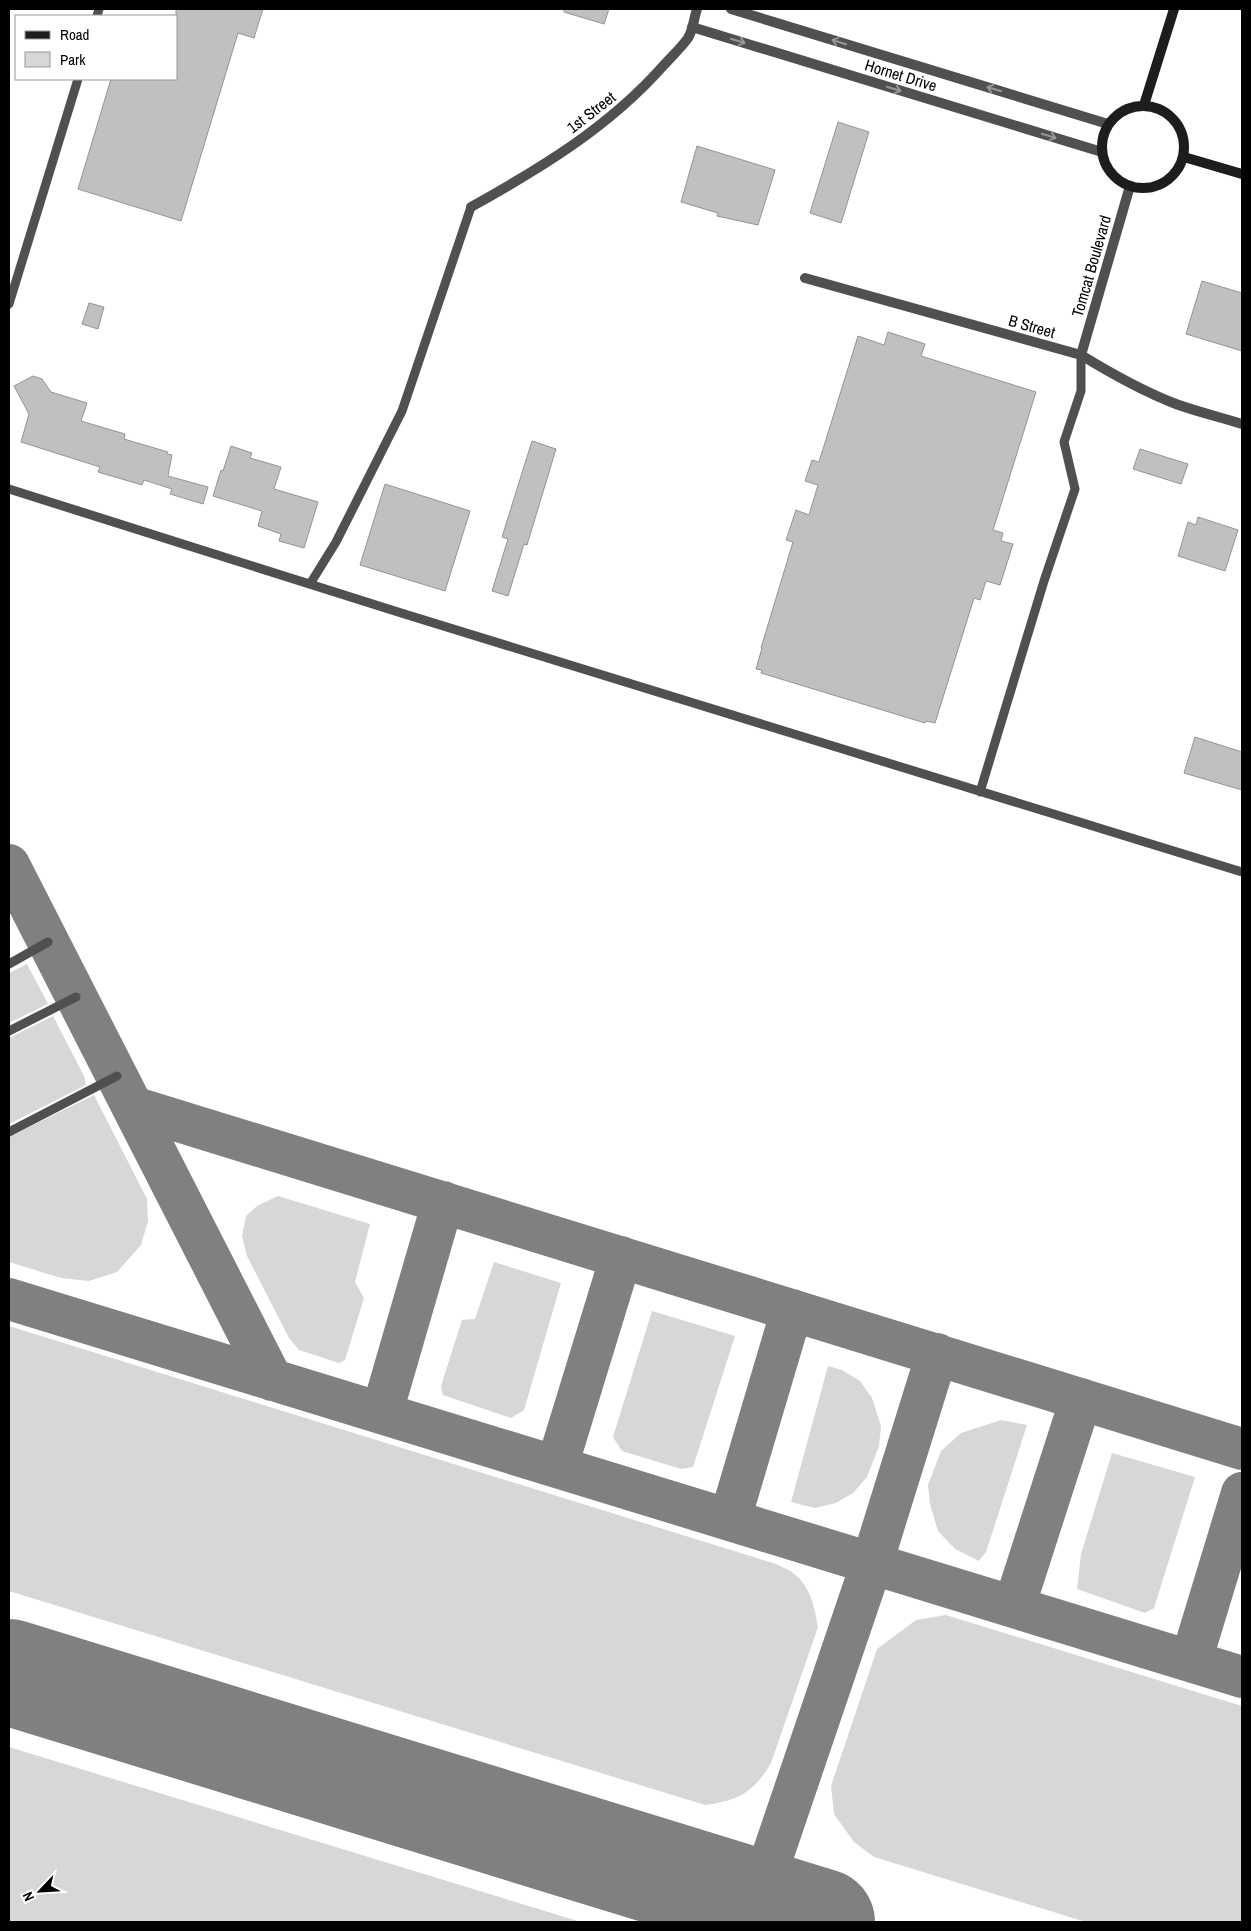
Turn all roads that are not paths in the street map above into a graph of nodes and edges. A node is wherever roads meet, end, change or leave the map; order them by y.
1 (697, 9) edge
2 (731, 9) edge
3 (1174, 9) edge
4 (692, 27) junction
5 (78, 80) edge
6 (1144, 105) junction
7 (1108, 124) junction
8 (1102, 152) junction
9 (1184, 157) junction
10 (1242, 174) edge
11 (1130, 186) junction
12 (471, 207) joint
13 (805, 278) dead end
14 (9, 304) edge
15 (1080, 355) junction
16 (1242, 424) edge
17 (9, 489) edge
18 (310, 584) junction
19 (980, 792) junction
20 (1242, 872) edge
21 (48, 942) dead end
22 (9, 964) edge
23 (76, 997) dead end
24 (9, 1031) edge
25 (117, 1076) dead end
26 (9, 1132) edge

1 - 4 street, 1st Street
7 -> 2 street, Hornet Drive
3 - 6 main road
4 -> 8 street, Hornet Drive
4 - 12 street, 1st Street
5 - 14 lane
6 - 7 main road
6 - 9 main road
7 - 8 main road
8 - 11 main road
9 - 10 main road
9 - 11 main road
11 - 15 street, Tomcat Boulevard
12 - 18 lane
13 - 15 street, B Street
15 - 16 street, B Street
15 - 19 lane
17 - 18 lane
18 - 19 lane
19 - 20 lane
21 - 22 lane
23 - 24 lane
25 - 26 lane

